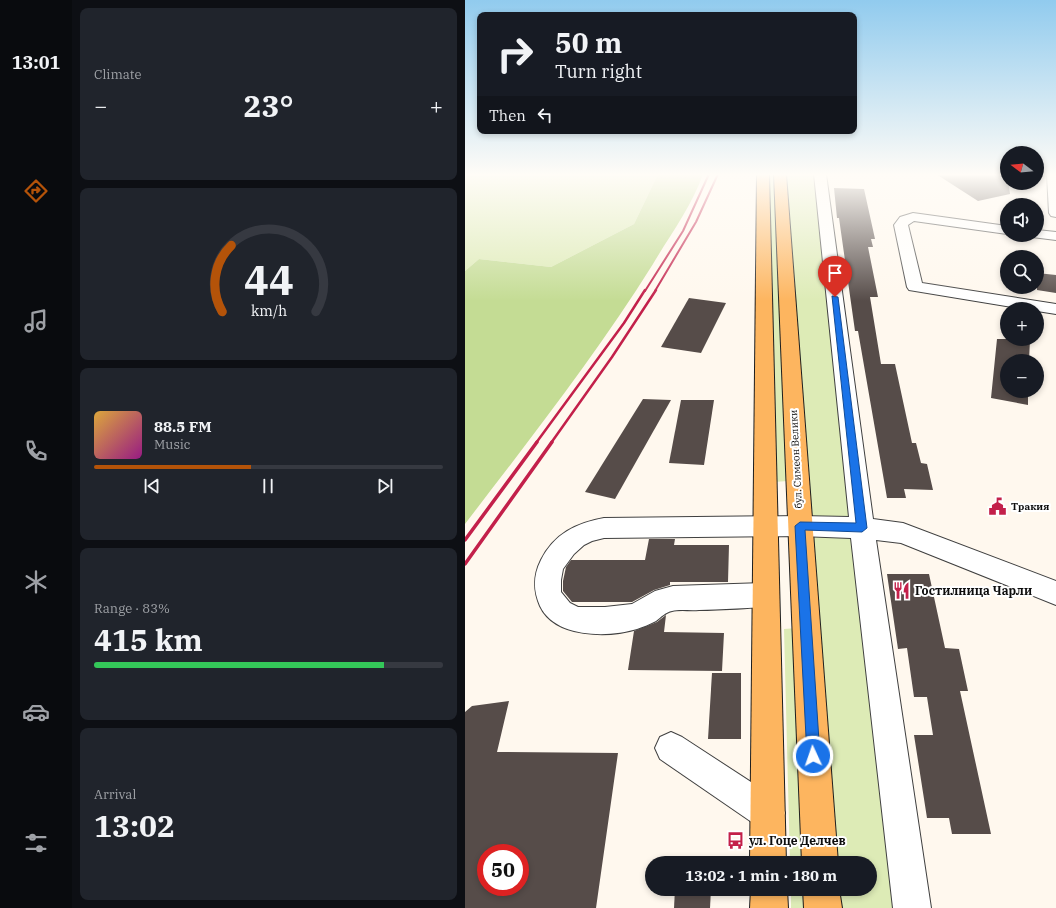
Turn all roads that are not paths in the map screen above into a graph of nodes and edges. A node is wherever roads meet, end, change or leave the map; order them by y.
1 (763, 216) edge
2 (782, 216) edge
3 (825, 216) edge
4 (1000, 229) edge
5 (1044, 235) edge
6 (1056, 236) edge
7 (1056, 309) edge
8 (800, 526) junction
9 (765, 527) junction
10 (862, 528) junction
11 (1056, 593) edge
12 (766, 595) junction
13 (671, 748) dead end
14 (768, 813) junction
15 (768, 856) edge
16 (820, 856) edge
17 (769, 896) edge
18 (822, 896) edge
19 (769, 908) edge
20 (823, 908) edge
21 (913, 908) edge

1 - 9 main road
2 - 8 main road, бул. Симеон Велики
3 - 10 street
4 - 7 street
5 - 6 street
8 - 9 street
8 - 10 street
8 - 16 main road, бул. Симеон Велики
9 - 12 main road
9 - 12 street
10 - 11 street
10 - 21 street
12 - 14 main road
13 - 14 street
14 - 15 main road
17 - 19 main road
18 - 20 main road

